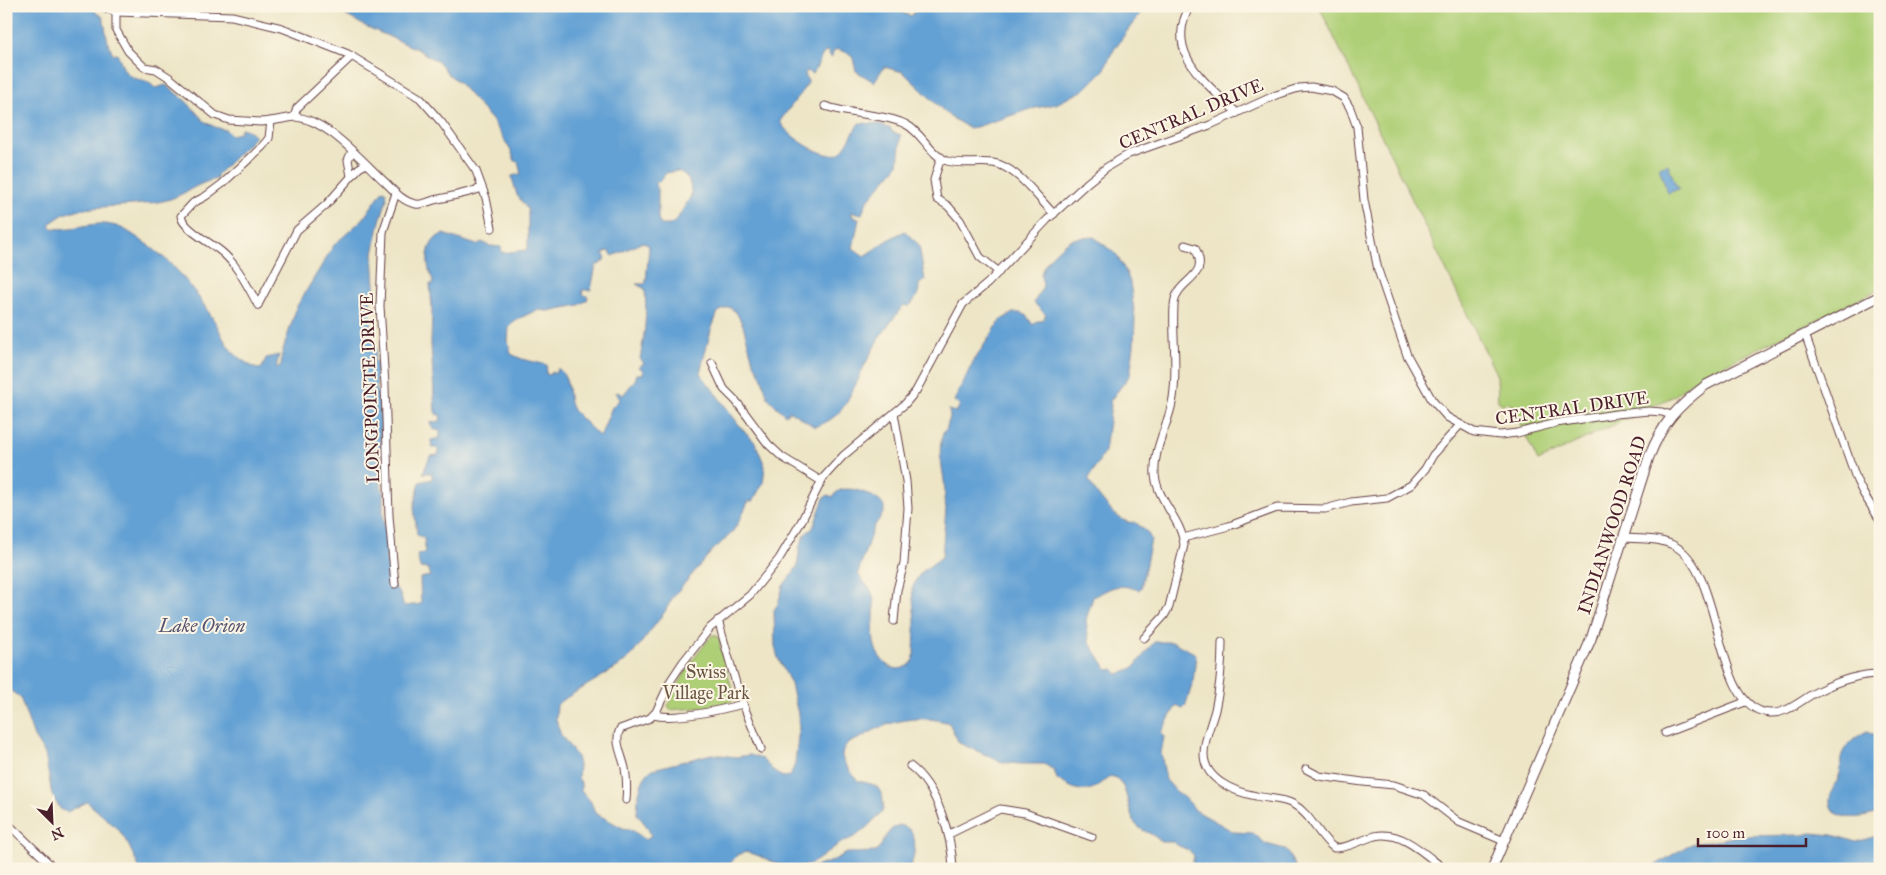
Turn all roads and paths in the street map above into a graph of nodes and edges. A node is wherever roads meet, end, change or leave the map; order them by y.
1 (99, 6) edge
2 (1190, 6) edge
3 (116, 12) junction
4 (352, 56) junction
5 (825, 106) dead end
6 (1237, 112) junction
7 (294, 117) junction
8 (271, 121) junction
9 (352, 151) junction
10 (941, 157) junction
11 (366, 164) junction
12 (351, 176) junction
13 (482, 188) junction
14 (396, 194) junction
15 (1054, 214) junction
16 (492, 228) dead end
17 (1185, 246) dead end
18 (999, 272) junction
19 (1880, 296) edge
20 (1805, 334) junction
21 (712, 363) dead end
22 (894, 413) junction
23 (1671, 415) junction
24 (1460, 425) junction
25 (821, 481) junction
26 (1880, 520) edge
27 (1183, 538) junction
28 (1624, 538) junction
29 (395, 584) dead end
30 (718, 620) junction
31 (894, 621) dead end
32 (1144, 638) dead end
33 (1222, 642) dead end
34 (1880, 674) edge
35 (1746, 702) junction
36 (743, 704) junction
37 (653, 715) junction
38 (1665, 733) dead end
39 (761, 749) dead end
40 (910, 766) dead end
41 (1306, 768) dead end
42 (626, 800) dead end
43 (6, 822) edge
44 (949, 834) junction
45 (1092, 837) dead end
46 (1504, 841) junction
47 (55, 869) edge
48 (953, 869) edge
49 (1444, 869) edge
50 (1492, 869) edge

1 - 3 street
2 - 6 street
3 - 4 street
3 - 8 street
4 - 7 street
4 - 13 street
5 - 10 street
6 - 15 street, CENTRAL DRIVE
6 - 24 street, CENTRAL DRIVE
7 - 8 street
7 - 9 street
8 - 12 street
9 - 11 street
9 - 12 street
10 - 15 street
10 - 18 street
11 - 12 street
11 - 14 street
13 - 14 street
13 - 16 street
14 - 29 street, LONGPOINTE DRIVE
15 - 18 street, CENTRAL DRIVE
17 - 27 street
18 - 22 street, CENTRAL DRIVE
19 - 20 street, INDIANWOOD ROAD
20 - 23 street, INDIANWOOD ROAD
20 - 26 street
21 - 25 street
22 - 25 street, CENTRAL DRIVE
22 - 31 street
23 - 24 street, CENTRAL DRIVE
23 - 28 street, INDIANWOOD ROAD
24 - 27 street
25 - 30 street, CENTRAL DRIVE
27 - 32 street
28 - 35 street
28 - 46 street, INDIANWOOD ROAD
30 - 36 street
30 - 37 street, CENTRAL DRIVE
33 - 49 street
34 - 35 street
35 - 38 street
36 - 37 street
36 - 39 street
37 - 42 street
40 - 44 street
41 - 46 street
43 - 47 street
44 - 45 street
44 - 48 street
46 - 50 street, INDIANWOOD ROAD

